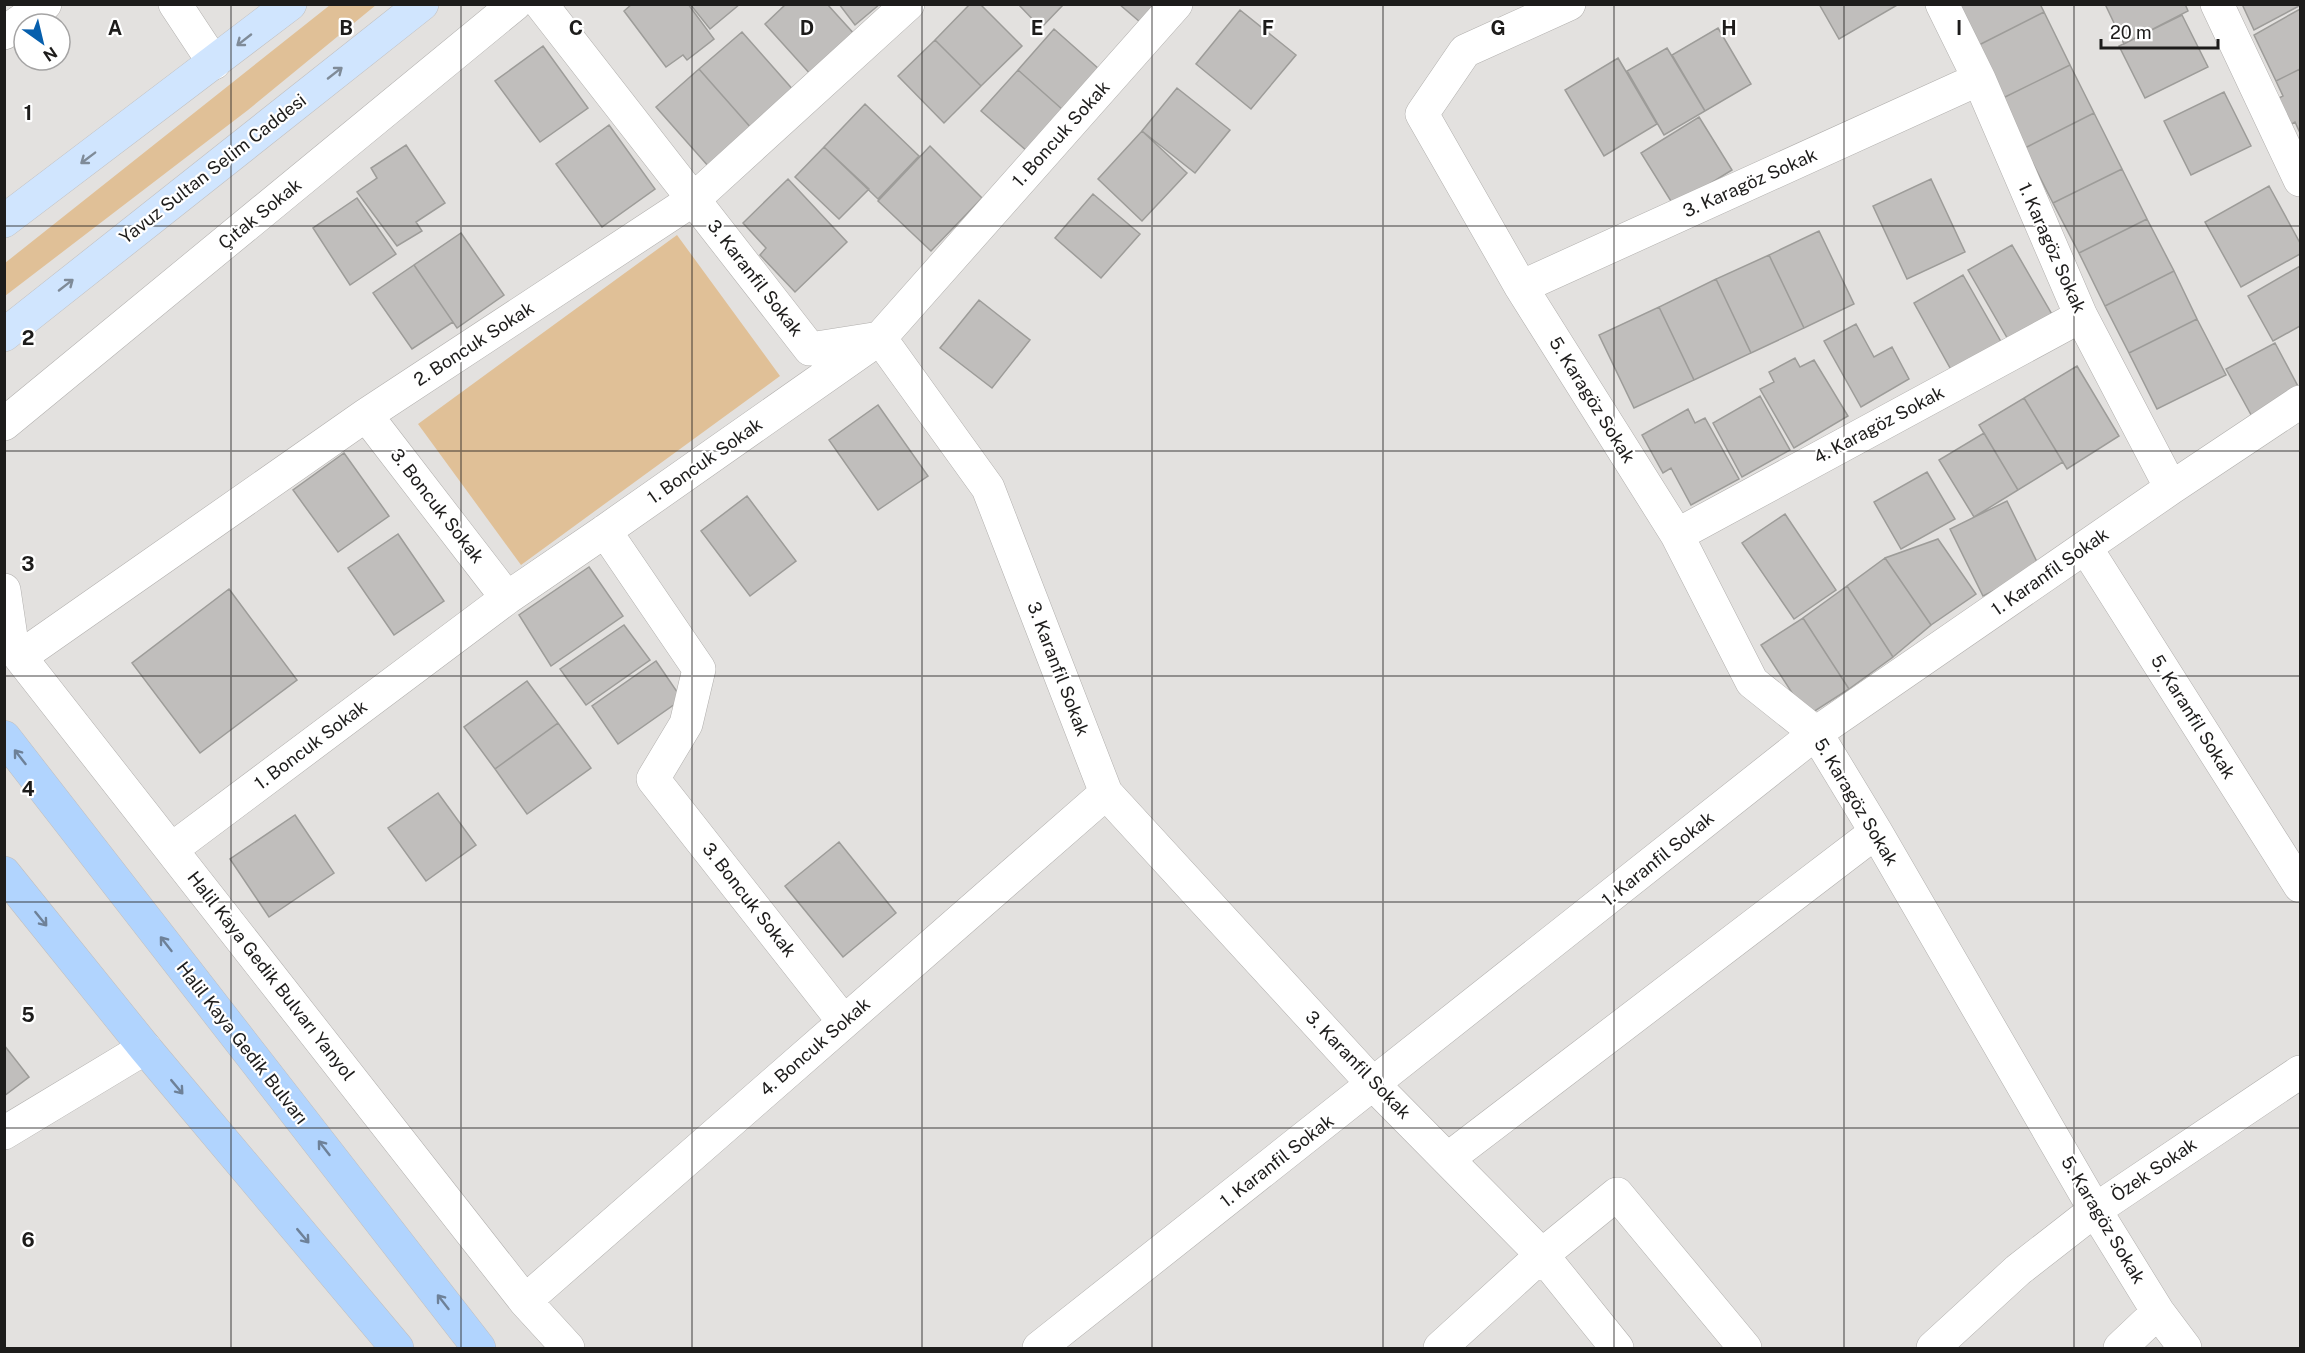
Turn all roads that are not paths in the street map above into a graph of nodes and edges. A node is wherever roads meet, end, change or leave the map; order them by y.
1 (45, 4) edge
2 (175, 4) edge
3 (290, 4) edge
4 (422, 4) edge
5 (515, 4) edge
6 (541, 4) edge
7 (908, 4) edge
8 (1176, 4) edge
9 (1569, 4) edge
10 (1942, 4) edge
11 (2217, 4) edge
12 (4, 33) edge
13 (214, 63) junction
14 (1979, 79) junction
15 (2301, 180) edge
16 (694, 199) junction
17 (4, 221) edge
18 (1521, 287) junction
19 (36, 309) junction
20 (2081, 316) junction
21 (4, 335) edge
22 (880, 338) junction
23 (4, 352) edge
24 (2301, 402) edge
25 (366, 415) junction
26 (4, 424) edge
27 (2171, 488) junction
28 (605, 531) junction
29 (1677, 535) junction
30 (2086, 548) junction
31 (4, 590) edge
32 (507, 598) junction
33 (20, 657) junction
34 (1816, 733) junction
35 (4, 737) edge
36 (1106, 793) junction
37 (1876, 832) junction
38 (172, 849) junction
39 (4, 873) edge
40 (2301, 886) edge
41 (844, 1022) junction
42 (145, 1048) junction
43 (2301, 1072) edge
44 (1374, 1085) junction
45 (4, 1134) edge
46 (1449, 1158) junction
47 (2095, 1210) junction
48 (1542, 1255) junction
49 (525, 1302) junction
50 (2158, 1312) junction
51 (398, 1348) edge
52 (479, 1348) edge
53 (568, 1348) edge
54 (1039, 1348) edge
55 (1440, 1348) edge
56 (1617, 1348) edge
57 (1746, 1348) edge
58 (1933, 1348) edge
59 (2120, 1348) edge
60 (2185, 1348) edge

1 - 12 street
2 - 13 street
3 -> 13 main road
19 -> 4 main road, Yavuz Sultan Selim Caddesi
5 - 26 street, Çıtak Sokak
6 - 16 street, 3. Karanfil Sokak
7 - 16 street, 2. Boncuk Sokak
8 - 22 street, 1. Boncuk Sokak
9 - 18 street, 5. Karagöz Sokak
10 - 14 street, 1. Karagöz Sokak
11 - 15 street
13 -> 17 main road
14 - 18 street, 3. Karagöz Sokak
14 - 20 street, 1. Karagöz Sokak
16 - 22 street, 3. Karanfil Sokak
16 - 25 street, 2. Boncuk Sokak
18 - 29 street, 5. Karagöz Sokak
19 - 21 main road, Yavuz Sultan Selim Caddesi
19 - 23 main road
20 - 27 street, 1. Karagöz Sokak
20 - 29 street, 4. Karagöz Sokak
22 - 28 street, 1. Boncuk Sokak
22 - 36 street, 3. Karanfil Sokak
24 - 27 street, 1. Karanfil Sokak
25 - 32 street, 3. Boncuk Sokak
25 - 33 street, 2. Boncuk Sokak
27 - 30 street, 1. Karanfil Sokak
28 - 32 street, 1. Boncuk Sokak
28 - 41 street, 3. Boncuk Sokak
29 - 34 street, 5. Karagöz Sokak
30 - 34 street, 1. Karanfil Sokak
30 - 40 street, 5. Karanfil Sokak
31 - 33 street, Halil Kaya Gedik Bulvarı Yanyol
32 - 38 street, 1. Boncuk Sokak
33 - 38 street, Halil Kaya Gedik Bulvarı Yanyol
34 - 37 street, 5. Karagöz Sokak
34 - 44 street, 1. Karanfil Sokak
52 -> 35 highway, Halil Kaya Gedik Bulvarı
36 - 41 street, 4. Boncuk Sokak
36 - 44 street, 3. Karanfil Sokak
37 - 46 street
37 - 47 street, 5. Karagöz Sokak
38 - 49 street, Halil Kaya Gedik Bulvarı Yanyol
39 -> 42 highway
41 - 49 street, 4. Boncuk Sokak
42 - 45 street
42 -> 51 highway
43 - 47 street, Özek Sokak
44 - 46 street, 3. Karanfil Sokak
44 - 54 street, 1. Karanfil Sokak
46 - 48 street, 3. Karanfil Sokak
47 - 50 street, 5. Karagöz Sokak
47 - 58 street, Özek Sokak
48 - 55 street
48 - 56 street, 3. Karanfil Sokak
48 - 57 street
49 - 53 street, Halil Kaya Gedik Bulvarı Yanyol
50 - 59 street
50 - 60 street, 5. Karagöz Sokak

